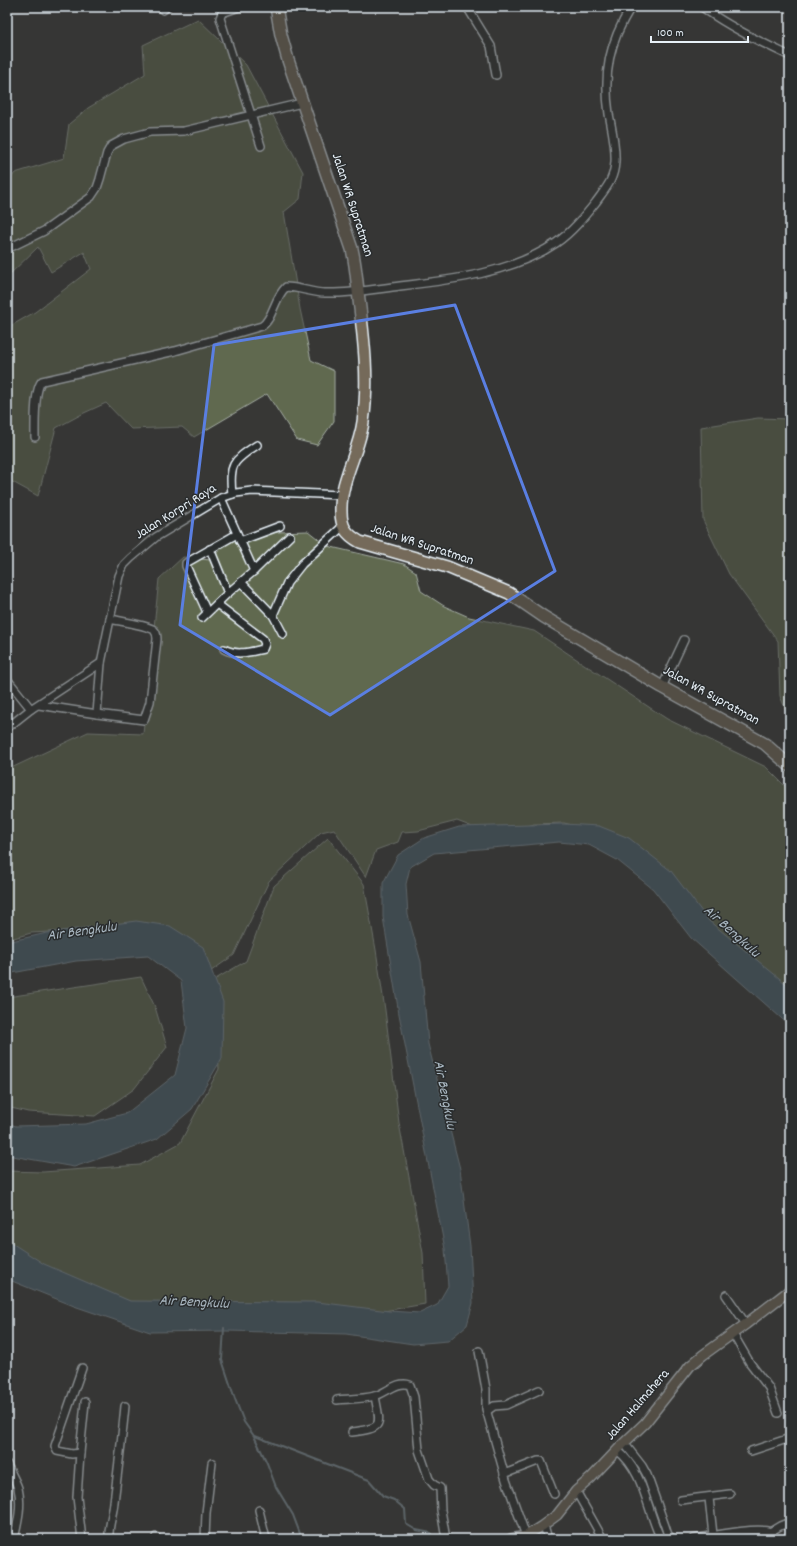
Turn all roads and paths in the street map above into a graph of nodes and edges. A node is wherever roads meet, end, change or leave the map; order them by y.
1 (239, 7) edge
2 (276, 7) edge
3 (467, 7) edge
4 (631, 7) edge
5 (705, 8) edge
6 (790, 56) edge
7 (496, 75) dead end
8 (302, 103) junction
9 (251, 115) junction
10 (261, 146) dead end
11 (7, 249) edge
12 (358, 291) junction
13 (34, 437) dead end
14 (257, 445) dead end
15 (232, 494) junction
16 (341, 496) junction
17 (221, 498) junction
18 (280, 526) dead end
19 (343, 526) junction
20 (290, 536) dead end
21 (239, 537) junction
22 (210, 550) junction
23 (254, 571) junction
24 (241, 582) junction
25 (228, 593) junction
26 (217, 604) junction
27 (273, 615) junction
28 (110, 619) junction
29 (284, 634) dead end
30 (684, 640) dead end
31 (224, 649) dead end
32 (101, 662) junction
33 (7, 679) edge
34 (662, 687) junction
35 (39, 705) junction
36 (30, 709) junction
37 (97, 714) junction
38 (7, 728) edge
39 (790, 766) edge
40 (790, 1290) edge
41 (726, 1295) dead end
42 (746, 1324) junction
43 (733, 1334) junction
44 (479, 1350) dead end
45 (82, 1368) dead end
46 (539, 1390) dead end
47 (375, 1396) junction
48 (337, 1400) dead end
49 (85, 1402) dead end
50 (125, 1406) dead end
51 (487, 1411) junction
52 (778, 1413) dead end
53 (352, 1432) dead end
54 (790, 1438) edge
55 (624, 1443) junction
56 (617, 1450) junction
57 (751, 1451) dead end
58 (80, 1453) junction
59 (7, 1464) edge
60 (212, 1464) dead end
61 (504, 1474) junction
62 (576, 1491) junction
63 (554, 1494) dead end
64 (730, 1494) dead end
65 (709, 1498) junction
66 (681, 1500) dead end
67 (259, 1510) dead end
68 (790, 1522) edge
69 (544, 1525) junction
70 (770, 1532) junction
71 (526, 1536) junction
72 (711, 1537) edge
73 (14, 1539) edge
74 (82, 1539) edge
75 (109, 1539) edge
76 (205, 1539) edge
77 (267, 1539) edge
78 (446, 1539) edge
79 (511, 1539) edge
80 (548, 1539) edge
81 (603, 1539) edge
82 (661, 1539) edge
83 (672, 1539) edge
84 (693, 1539) edge
85 (776, 1539) edge

1 - 9 street
2 - 8 highway, Jalan WR Supratman
3 - 7 street
4 - 12 street
5 - 6 street
8 - 9 street
8 - 12 highway, Jalan WR Supratman
9 - 10 street
9 - 11 street
12 - 13 street
12 - 16 highway, Jalan WR Supratman
14 - 15 street
15 - 16 street, Jalan Korpri Raya
15 - 17 street, Jalan Korpri Raya
16 - 19 highway, Jalan WR Supratman
17 - 21 street
17 - 28 street, Jalan Korpri Raya
18 - 21 street
19 - 27 street
19 - 34 highway, Jalan WR Supratman
20 - 23 street
21 - 22 street
21 - 23 street
22 - 25 street
22 - 26 street
23 - 24 street
24 - 25 street
24 - 27 street
25 - 26 street
26 - 31 street
27 - 29 street
28 - 32 street, Jalan Korpri Raya
28 - 37 street
30 - 34 street
32 - 35 street
32 - 37 street, Jalan Korpri Raya
33 - 36 street
34 - 39 highway, Jalan WR Supratman
35 - 36 street
35 - 37 street
36 - 38 street
40 - 42 main road, Jalan Halmahera
41 - 42 street
42 - 43 main road, Jalan Halmahera
43 - 52 street
43 - 55 main road, Jalan Halmahera
44 - 51 street
45 - 58 street
46 - 51 street
47 - 48 street
47 - 53 street
47 - 78 street
49 - 58 street
50 - 75 street
51 - 61 street
54 - 57 street
55 - 56 main road, Jalan Halmahera
55 - 83 street
56 - 62 main road, Jalan Halmahera
56 - 82 street
58 - 74 street
59 - 73 street
60 - 76 street
61 - 63 street
61 - 71 street
62 - 69 main road, Jalan Halmahera
62 - 81 street
64 - 65 street
65 - 66 street
65 - 72 street
67 - 77 street
68 - 70 street
69 - 71 main road, Jalan Halmahera
69 - 80 street
70 - 72 street
70 - 85 street
71 - 79 main road, Jalan Halmahera
72 - 84 street

